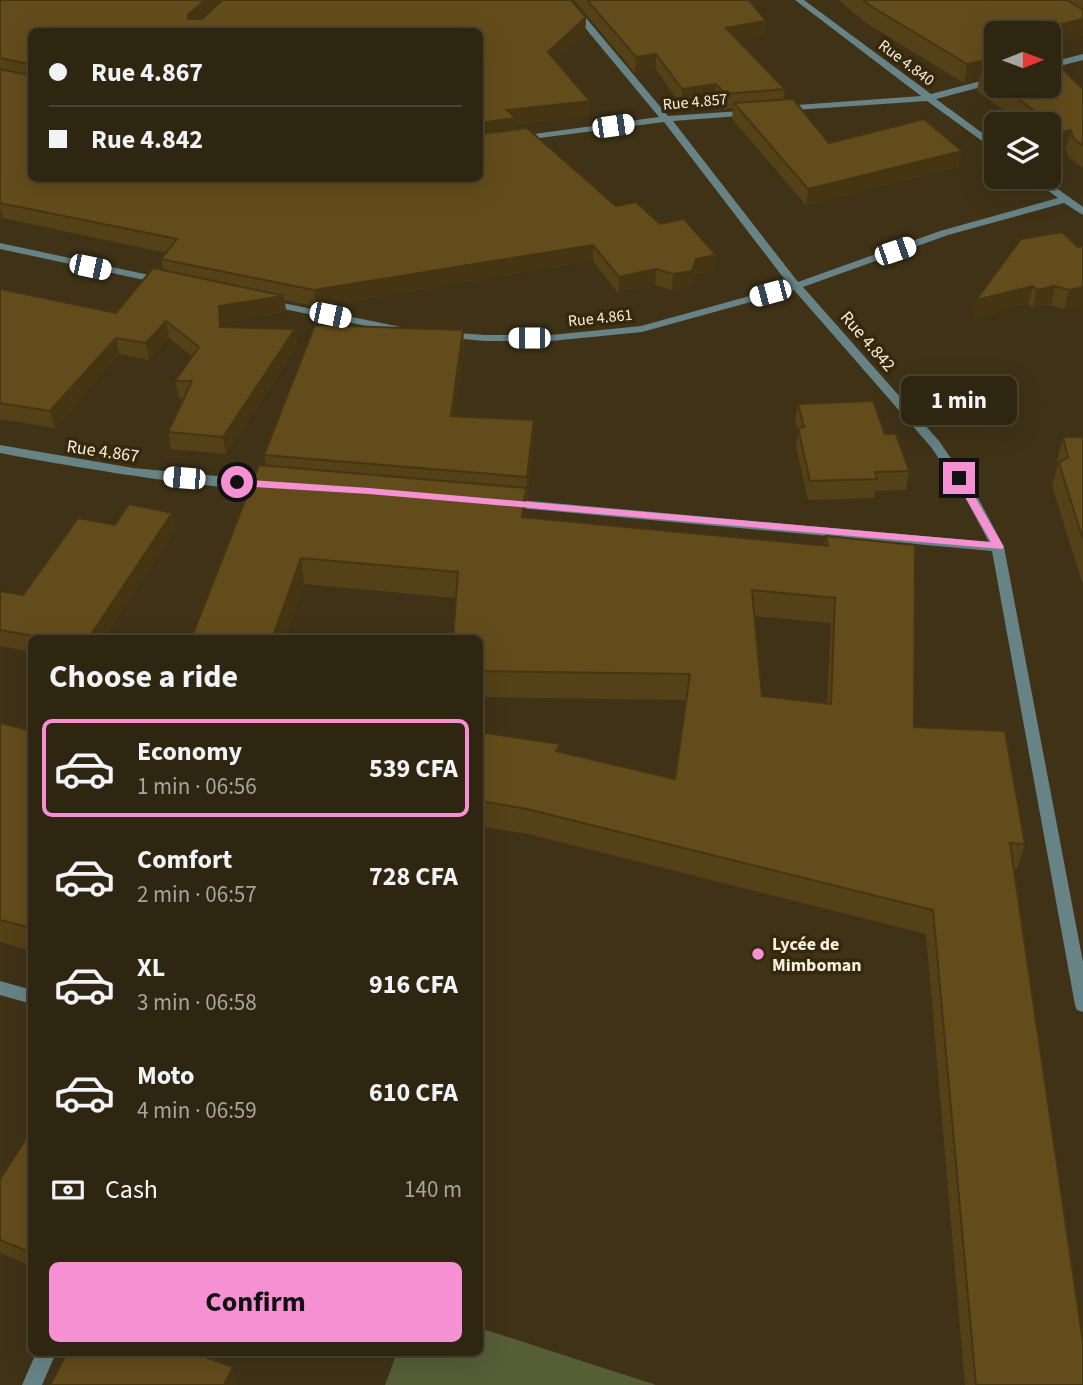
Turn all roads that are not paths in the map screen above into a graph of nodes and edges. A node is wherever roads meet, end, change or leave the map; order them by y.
1 (566, 0) edge
2 (799, 0) edge
3 (1083, 57) edge
4 (1061, 63) edge
5 (984, 83) edge
6 (928, 98) junction
7 (776, 110) edge
8 (763, 111) edge
9 (666, 119) junction
10 (984, 139) edge
11 (506, 141) edge
12 (1052, 189) edge
13 (1066, 199) junction
14 (1083, 212) edge
15 (0, 246) edge
16 (170, 283) edge
17 (796, 286) junction
18 (250, 299) edge
19 (422, 333) edge
20 (435, 334) edge
21 (0, 449) edge
22 (277, 485) edge
23 (492, 502) edge
24 (998, 547) junction
25 (0, 988) edge
26 (28, 996) edge
27 (1083, 1005) edge
28 (45, 1356) edge
29 (32, 1385) edge

1 - 9 street, Rue 4.842
2 - 6 street, Rue 4.840
3 - 4 street
5 - 6 street
6 - 7 street
6 - 10 street, Rue 4.840
8 - 9 street, Rue 4.857
9 - 11 street, Rue 4.857
9 - 17 street, Rue 4.842
12 - 13 street
13 - 14 street
13 - 17 street, Rue 4.861
15 - 16 street
17 - 20 street, Rue 4.861
17 - 24 street, Rue 4.842
18 - 19 street
21 - 22 street, Rue 4.867
23 - 24 street
24 - 27 street, Rue 4.842
25 - 26 street
28 - 29 street

